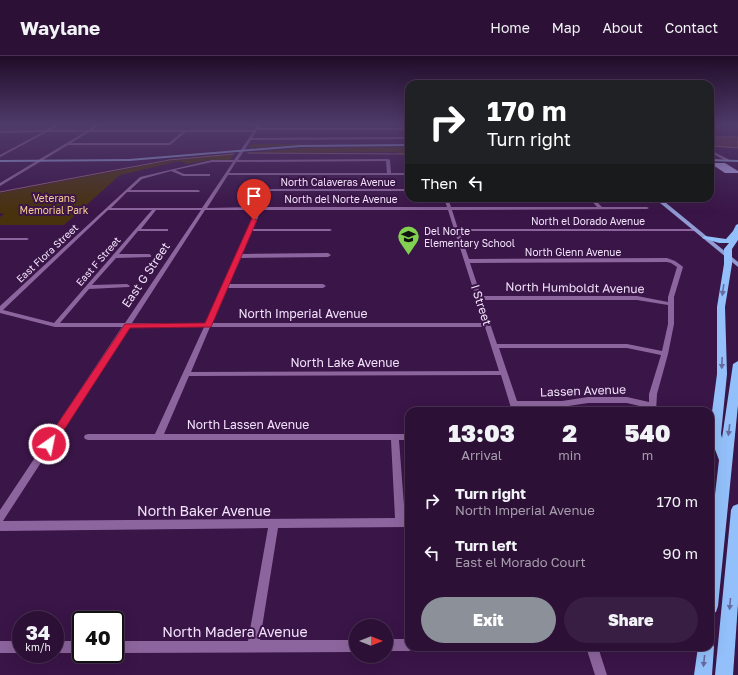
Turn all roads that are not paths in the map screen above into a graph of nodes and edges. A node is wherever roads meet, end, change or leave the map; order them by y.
1 (51, 154) edge
2 (207, 154) edge
3 (240, 154) edge
4 (715, 154) edge
5 (714, 160) edge
6 (727, 160) junction
7 (738, 160) edge
8 (0, 161) edge
9 (40, 161) junction
10 (236, 161) junction
11 (171, 170) junction
12 (227, 174) junction
13 (389, 174) junction
14 (405, 174) edge
15 (209, 175) dead end
16 (0, 185) edge
17 (405, 190) edge
18 (126, 191) junction
19 (198, 191) dead end
20 (448, 202) edge
21 (595, 202) edge
22 (662, 202) edge
23 (450, 208) junction
24 (601, 208) junction
25 (647, 208) dead end
26 (107, 209) junction
27 (155, 209) junction
28 (204, 209) junction
29 (259, 209) junction
30 (738, 226) edge
31 (137, 230) junction
32 (166, 230) dead end
33 (249, 230) junction
34 (330, 230) dead end
35 (457, 230) junction
36 (695, 230) junction
37 (735, 233) junction
38 (706, 238) junction
39 (0, 239) edge
40 (27, 239) dead end
41 (328, 255) dead end
42 (115, 256) junction
43 (149, 256) dead end
44 (238, 256) junction
45 (728, 257) junction
46 (467, 261) junction
47 (738, 265) edge
48 (127, 286) dead end
49 (225, 286) junction
50 (323, 286) dead end
51 (88, 287) junction
52 (478, 298) junction
53 (670, 304) junction
54 (0, 310) edge
55 (55, 325) junction
56 (128, 325) junction
57 (208, 325) junction
58 (487, 325) junction
59 (494, 346) junction
60 (665, 354) junction
61 (738, 364) edge
62 (503, 373) junction
63 (186, 374) junction
64 (514, 407) edge
65 (526, 407) edge
66 (646, 407) edge
67 (652, 407) edge
68 (88, 437) dead end
69 (158, 437) junction
70 (396, 437) junction
71 (405, 437) edge
72 (725, 462) junction
73 (738, 510) edge
74 (0, 518) edge
75 (405, 522) edge
76 (274, 524) junction
77 (0, 526) edge
78 (714, 568) edge
79 (393, 645) edge
80 (405, 645) edge
81 (349, 646) edge
82 (0, 647) edge
83 (12, 647) edge
84 (124, 647) edge
85 (253, 647) junction
86 (593, 651) edge
87 (706, 651) edge
88 (601, 675) edge
89 (703, 675) edge
90 (724, 675) edge

1 - 9 street
2 - 9 main road
3 - 10 street, East G Street
4 - 6 street
5 - 6 main road
6 - 7 main road
8 - 9 main road
9 - 16 street
10 - 11 street, East Flora Street
10 - 12 street, East G Street
10 - 13 street, East Flora Street
11 - 15 street
11 - 18 street, East Flora Street
12 - 13 street
12 - 28 street, East G Street
13 - 14 street
17 - 29 street, North Calaveras Avenue
18 - 19 street
18 - 26 street, East Flora Street
20 - 23 street, I Street
21 - 24 street
22 - 36 main road
23 - 24 street, North del Norte Avenue
23 - 29 street, North del Norte Avenue
23 - 35 street, I Street
24 - 25 street, North del Norte Avenue
26 - 27 street, North del Norte Avenue
26 - 54 street, East Flora Street
27 - 28 street, North del Norte Avenue
27 - 31 street, East F Street
28 - 29 street, North del Norte Avenue
28 - 56 street, East G Street
29 - 33 street
30 - 37 highway
31 - 32 street
31 - 42 street, East F Street
33 - 34 street
33 - 44 street
35 - 36 street, North el Dorado Avenue
35 - 46 street, I Street
36 - 38 main road
37 - 38 highway
37 - 45 highway
38 - 45 main road
39 - 40 street
41 - 44 street
42 - 43 street
42 - 51 street, East F Street
44 - 49 street
45 - 47 main road
45 -> 72 highway
46 - 52 street, I Street
46 - 53 street, North Glenn Avenue
48 - 51 street
49 - 50 street
49 - 57 street
51 - 55 street, East F Street
52 - 53 street, North Humboldt Avenue
52 - 58 street, I Street
53 - 60 street
54 - 55 street, North Imperial Avenue
55 - 56 street, North Imperial Avenue
56 - 57 street, North Imperial Avenue
56 - 74 street, East G Street
57 - 58 street, North Imperial Avenue
57 - 63 street
58 - 59 street, I Street
59 - 60 street
59 - 62 street, I Street
60 - 67 street
61 -> 72 highway
62 - 63 street, North Lake Avenue
62 - 64 street, I Street
63 - 69 street
65 - 66 street, Lassen Avenue
68 - 69 street, North Lassen Avenue
69 - 70 street, North Lassen Avenue
70 - 71 street, North Lassen Avenue
70 - 75 street
72 - 78 highway
73 -> 90 highway
75 - 76 street, North Baker Avenue
76 - 77 street, North Baker Avenue
76 - 85 street
79 - 80 street
81 - 85 street, North Madera Avenue
82 - 83 street
84 - 85 street, North Madera Avenue
86 - 88 street
87 -> 89 highway

